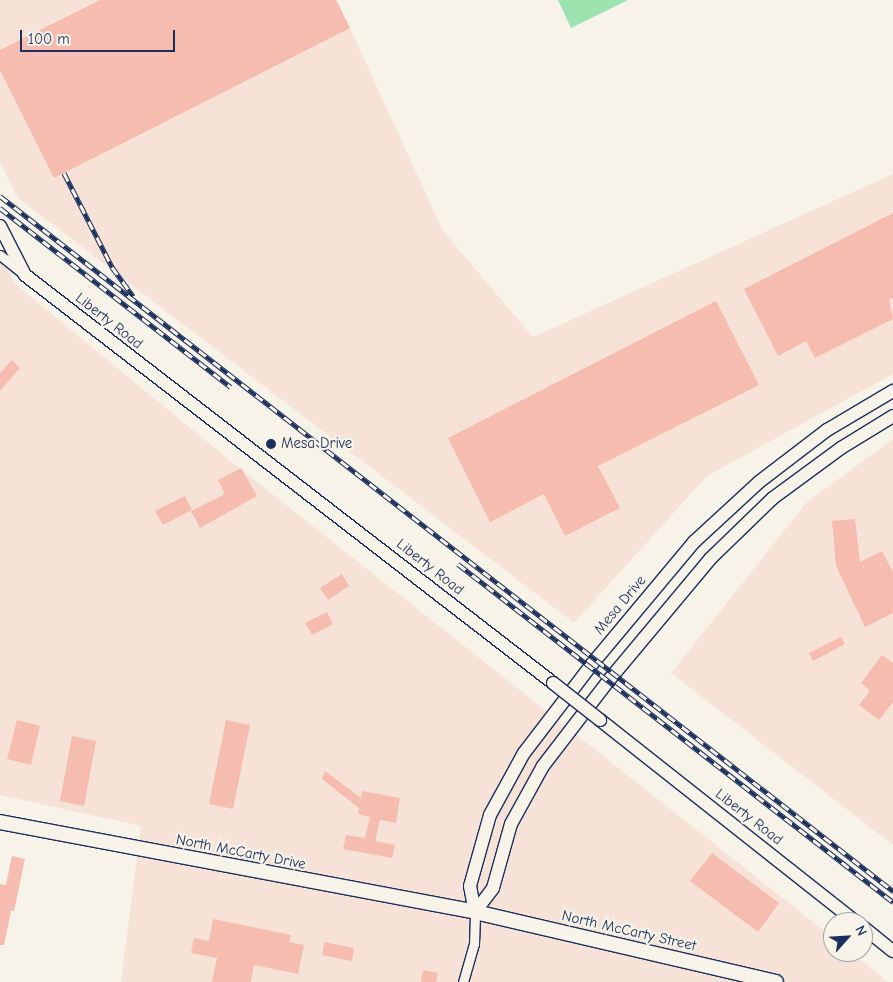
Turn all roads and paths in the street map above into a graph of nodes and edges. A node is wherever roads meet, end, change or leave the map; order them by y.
1 (0, 226) edge
2 (0, 255) edge
3 (24, 275) junction
4 (893, 391) edge
5 (880, 397) junction
6 (892, 417) edge
7 (0, 822) edge
8 (475, 912) junction
9 (843, 912) edge
10 (873, 935) edge
11 (893, 951) edge
12 (463, 982) edge
13 (776, 982) edge

1 - 3 main road, Liberty Road
2 - 3 street
3 - 9 main road, Liberty Road, bridge
4 - 5 main road, Mesa Drive
5 - 6 main road
5 - 8 main road, Mesa Drive
6 - 8 main road
7 - 8 main road, North McCarty Drive
8 - 12 street, Mesa Drive
8 - 13 main road, North McCarty Street
10 - 11 main road

